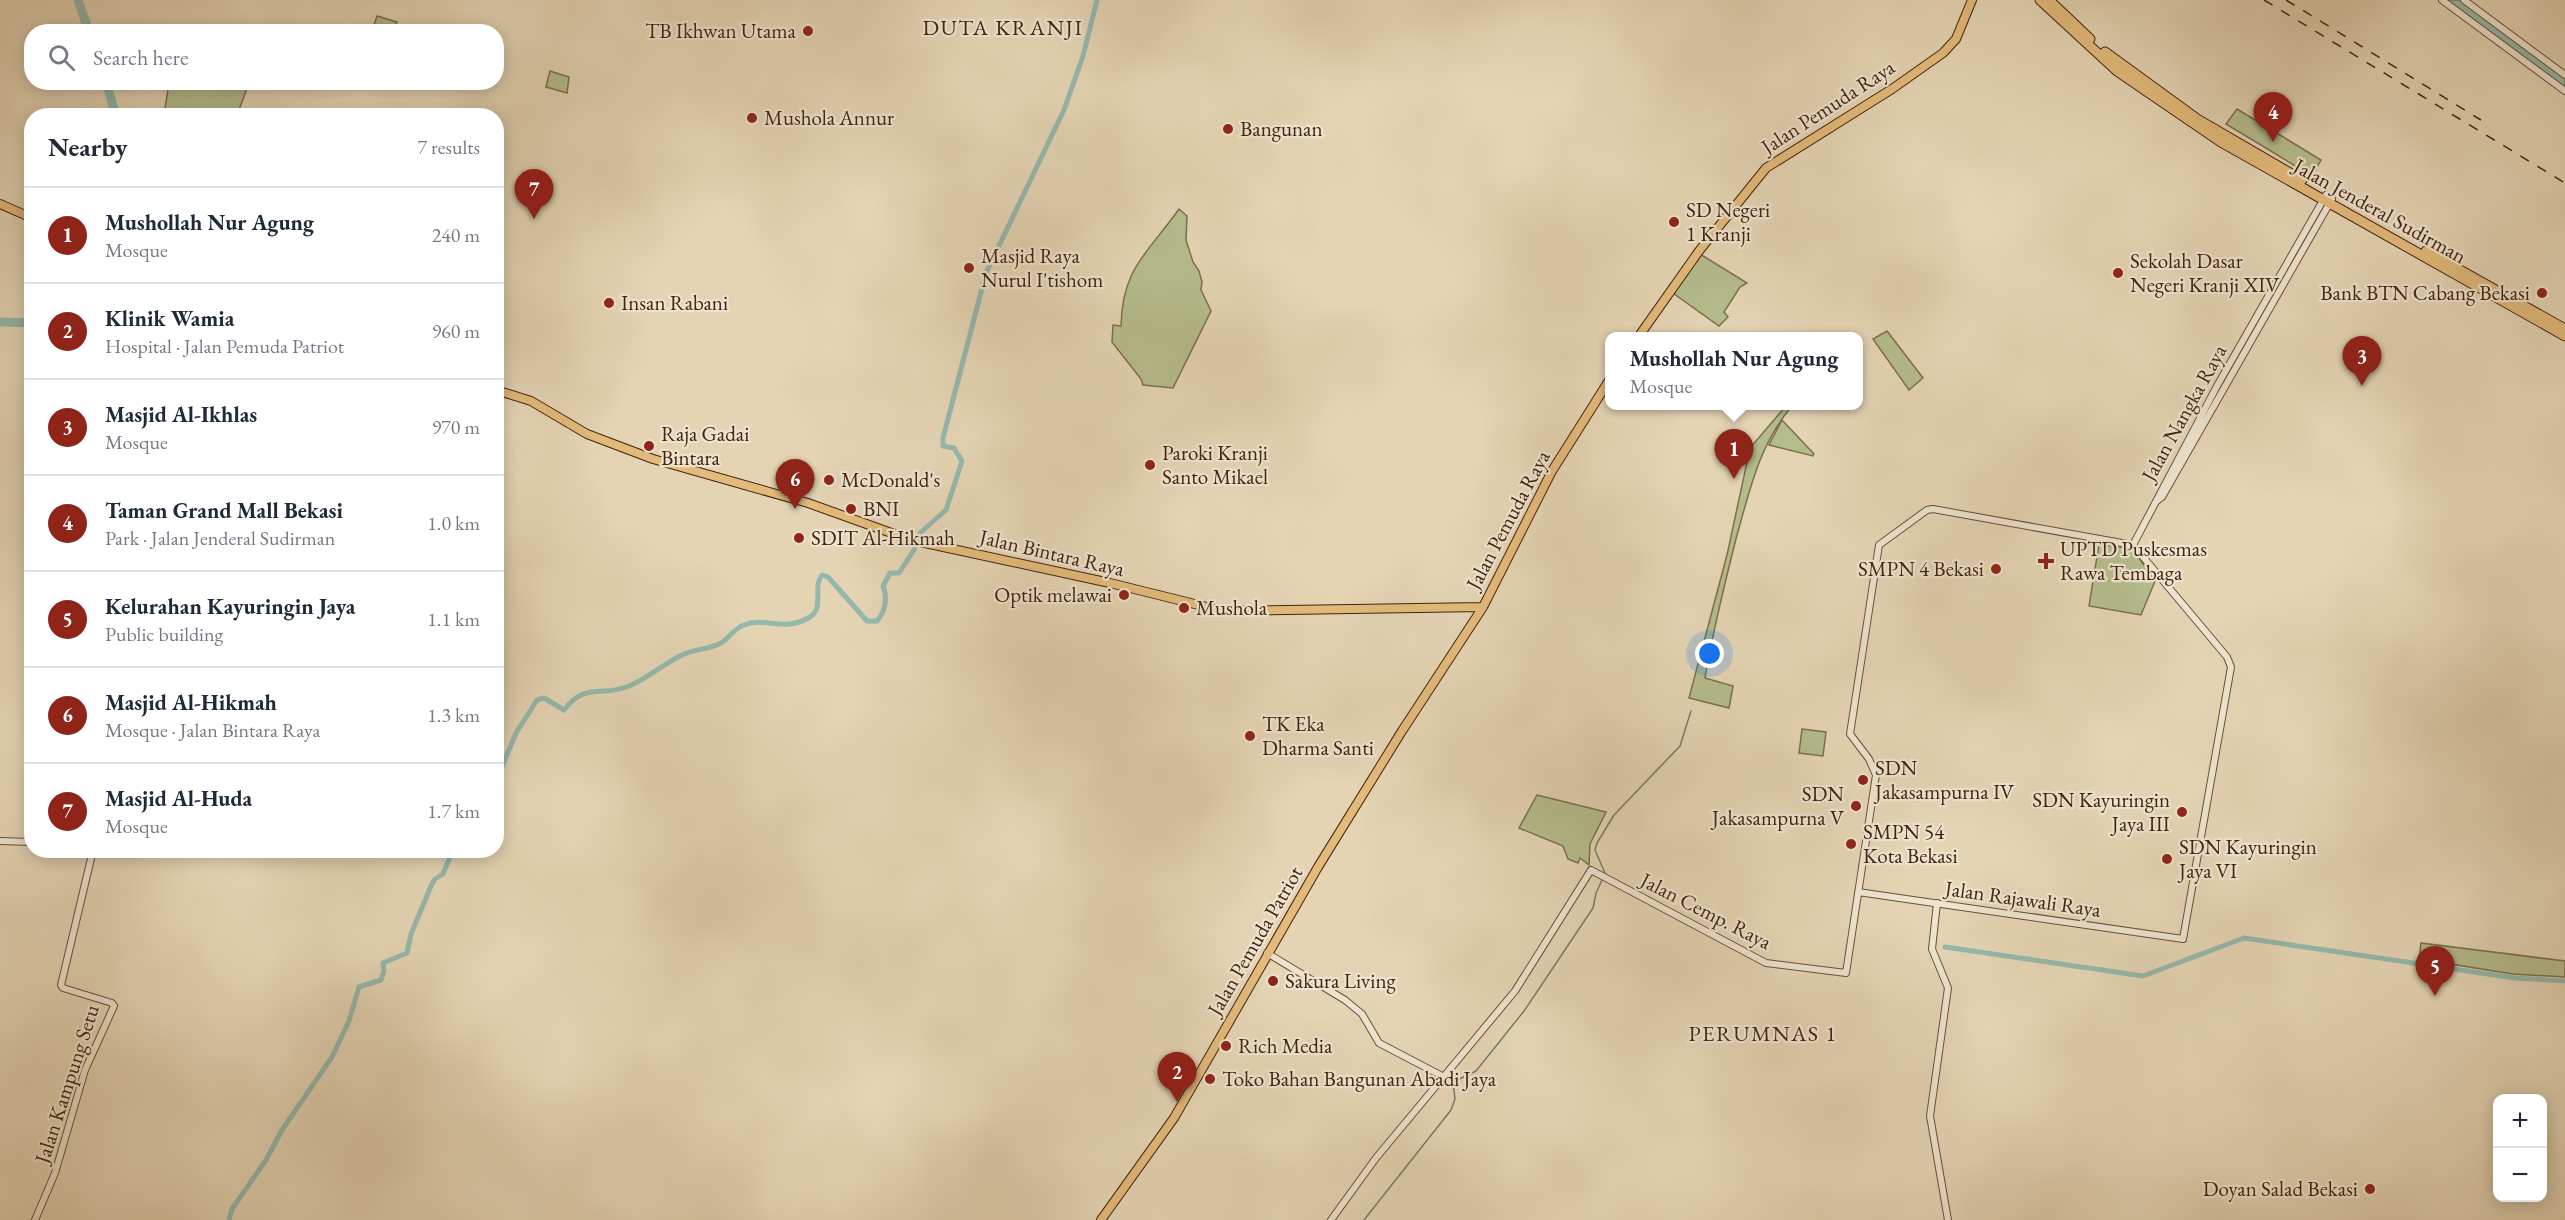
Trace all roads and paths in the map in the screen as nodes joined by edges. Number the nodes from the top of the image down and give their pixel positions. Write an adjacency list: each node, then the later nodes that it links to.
1 (1972, 0): 13 (main road, Jalan Pemuda Raya)
2 (2040, 0): 6 (highway, Jalan Jenderal Sudirman)
3 (2049, 0): 6 (highway, Jalan Jenderal Sudirman)
4 (2442, 0): 8 (street)
5 (2464, 0): 7 (street)
6 (2062, 17): 9 (highway, Jalan Jenderal Sudirman)
7 (2565, 75)
8 (2565, 91)
9 (2328, 199): 12 (highway, Jalan Jenderal Sudirman); 14 (highway, Jalan Jenderal Sudirman); 17 (street, Jalan Nangka Raya)
10 (0, 204): 11 (main road)
11 (24, 214)
12 (2565, 329)
13 (1643, 332)
14 (2565, 336)
15 (1605, 387): 18 (main road, Jalan Pemuda Raya)
16 (504, 392): 18 (main road, Jalan Bintara Raya)
17 (2133, 546): 23 (street); 24 (street, Jalan Rajawali Raya)
18 (1483, 607): 19 (main road, Jalan Pemuda Raya)
19 (1437, 676): 25 (main road, Jalan Pemuda Patriot)
20 (0, 841): 21 (street)
21 (24, 842)
22 (91, 858): 27 (street, Jalan Kampung Setu)
23 (1858, 892): 24 (street, Jalan Rajawali Raya); 26 (street, Jalan Cemp. Raya)
24 (1937, 903): 30 (street)
25 (1267, 953): 26 (street); 28 (main road, Jalan Pemuda Patriot)
26 (1444, 1077): 29 (street)
27 (35, 1220)
28 (1101, 1220)
29 (1331, 1220)
30 (1948, 1220)

